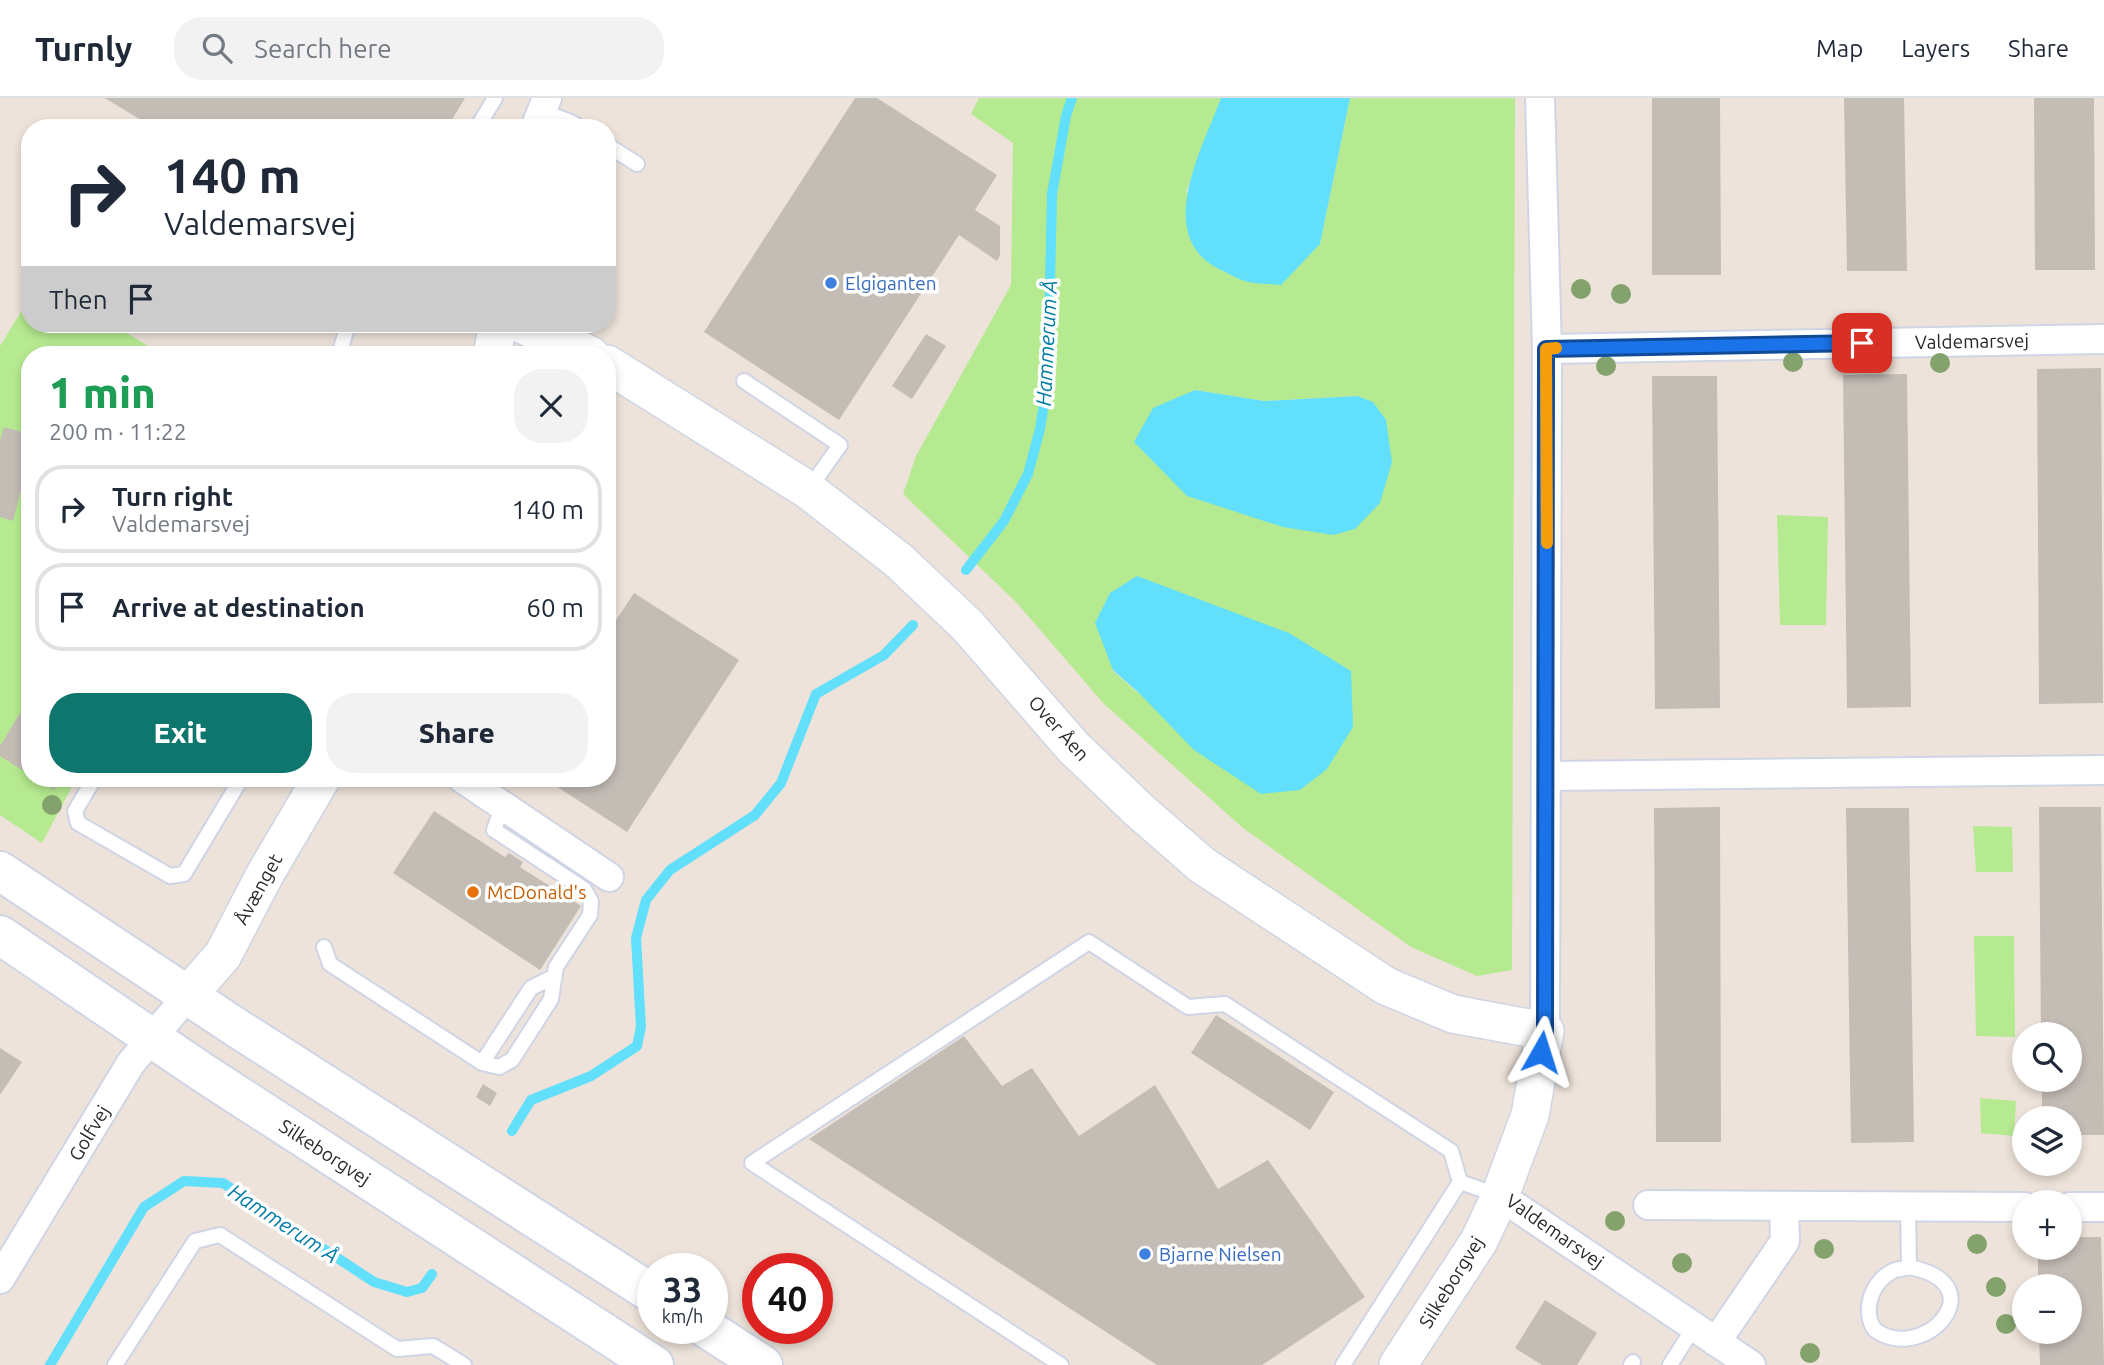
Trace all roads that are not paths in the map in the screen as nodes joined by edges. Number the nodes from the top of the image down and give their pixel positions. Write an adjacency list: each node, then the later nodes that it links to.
1 (495, 98): 4 (lane)
2 (1539, 98): 11 (street, Valdemarsvej)
3 (541, 112): 5 (lane)
4 (482, 119)
5 (564, 119)
6 (616, 151): 7 (lane)
7 (637, 164)
8 (541, 333): 10 (street)
9 (2104, 339): 11 (street, Valdemarsvej)
10 (570, 346)
11 (1546, 349): 16 (street, Valdemarsvej)
12 (616, 370): 14 (street, Over Åen)
13 (744, 381): 14 (lane)
14 (808, 490): 28 (street, Over Åen)
15 (2104, 770): 16 (street)
16 (1547, 776): 28 (street, Valdemarsvej)
17 (89, 787): 18 (lane)
18 (236, 787)
19 (316, 787): 27 (street, Åvænget)
20 (476, 787): 21 (street)
21 (503, 804): 23 (street); 26 (lane)
22 (0, 871): 27 (main road)
23 (610, 877)
24 (0, 935): 29 (main road, Silkeborgvej)
25 (324, 947): 30 (lane)
26 (555, 976): 30 (lane); 30 (lane)
27 (188, 995): 29 (street, Golfvej); 41 (main road)
28 (1545, 1031): 32 (street, Valdemarsvej)
29 (151, 1038): 40 (street, Golfvej); 46 (main road, Silkeborgvej)
30 (482, 1063)
31 (1460, 1182): 32 (lane); 48 (lane); 49 (lane)
32 (1500, 1196): 42 (street, Valdemarsvej); 50 (street, Silkeborgvej)
33 (1648, 1205): 34 (street)
34 (1783, 1206): 35 (street); 42 (street)
35 (1908, 1206): 36 (street); 39 (lane)
36 (2012, 1207)
37 (2082, 1207): 38 (street)
38 (2104, 1207)
39 (1909, 1268): 39 (lane)
40 (0, 1279)
41 (637, 1284)
42 (1705, 1335): 51 (lane); 52 (street, Valdemarsvej)
43 (728, 1342): 47 (main road)
44 (115, 1365): 45 (lane)
45 (464, 1365)
46 (654, 1365)
47 (763, 1365)
48 (1061, 1365)
49 (1343, 1365)
50 (1398, 1365)
51 (1670, 1365)
52 (1751, 1365)

